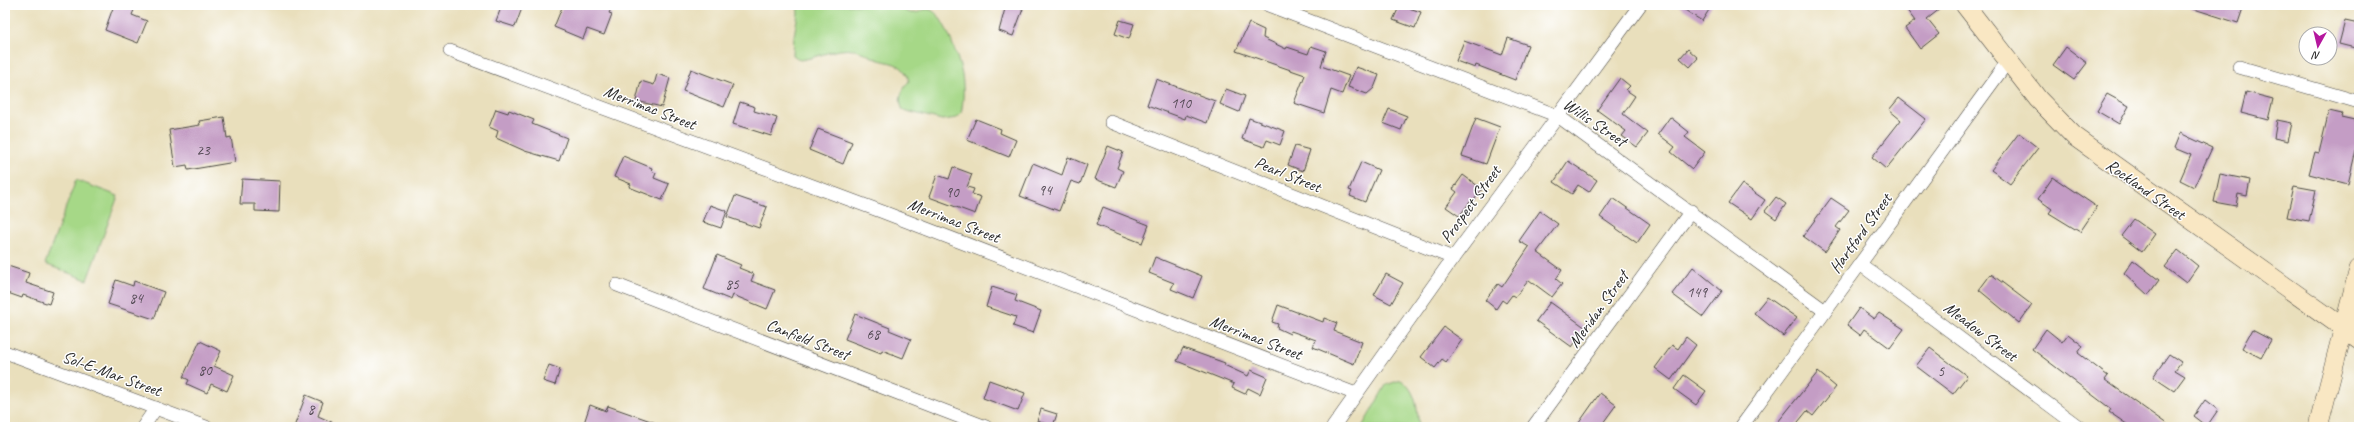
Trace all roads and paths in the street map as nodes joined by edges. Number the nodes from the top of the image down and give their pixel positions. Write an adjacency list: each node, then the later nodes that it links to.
1 (1268, 5): 8 (street, Willis Street)
2 (1640, 5): 8 (street, Prospect Street)
3 (1965, 5): 5 (street, Rockland Street)
4 (450, 51): 18 (street, Merrimac Street)
5 (2008, 61): 12 (street, Hartford Street); 16 (street, Rockland Street)
6 (2239, 67): 7 (street)
7 (2359, 102)
8 (1558, 116): 10 (street, Willis Street); 11 (street, Prospect Street)
9 (1111, 122): 11 (street, Pearl Street)
10 (1691, 211): 15 (street, Willis Street); 24 (street, Meridan Street)
11 (1453, 258): 18 (street, Prospect Street)
12 (1860, 264): 15 (street, Hartford Street); 26 (street, Meadow Street)
13 (2359, 269): 16 (street)
14 (617, 285): 22 (street, Canfield Street)
15 (1826, 311): 25 (street, Hartford Street)
16 (2351, 334): 27 (street)
17 (5, 352): 19 (street, Sol-E-Mar Street)
18 (1356, 394): 23 (street, Prospect Street)
19 (156, 408): 20 (street); 21 (street, Sol-E-Mar Street)
20 (143, 427)
21 (206, 427)
22 (986, 427)
23 (1333, 427)
24 (1533, 427)
25 (1741, 427)
26 (2079, 427)
27 (2318, 427)

